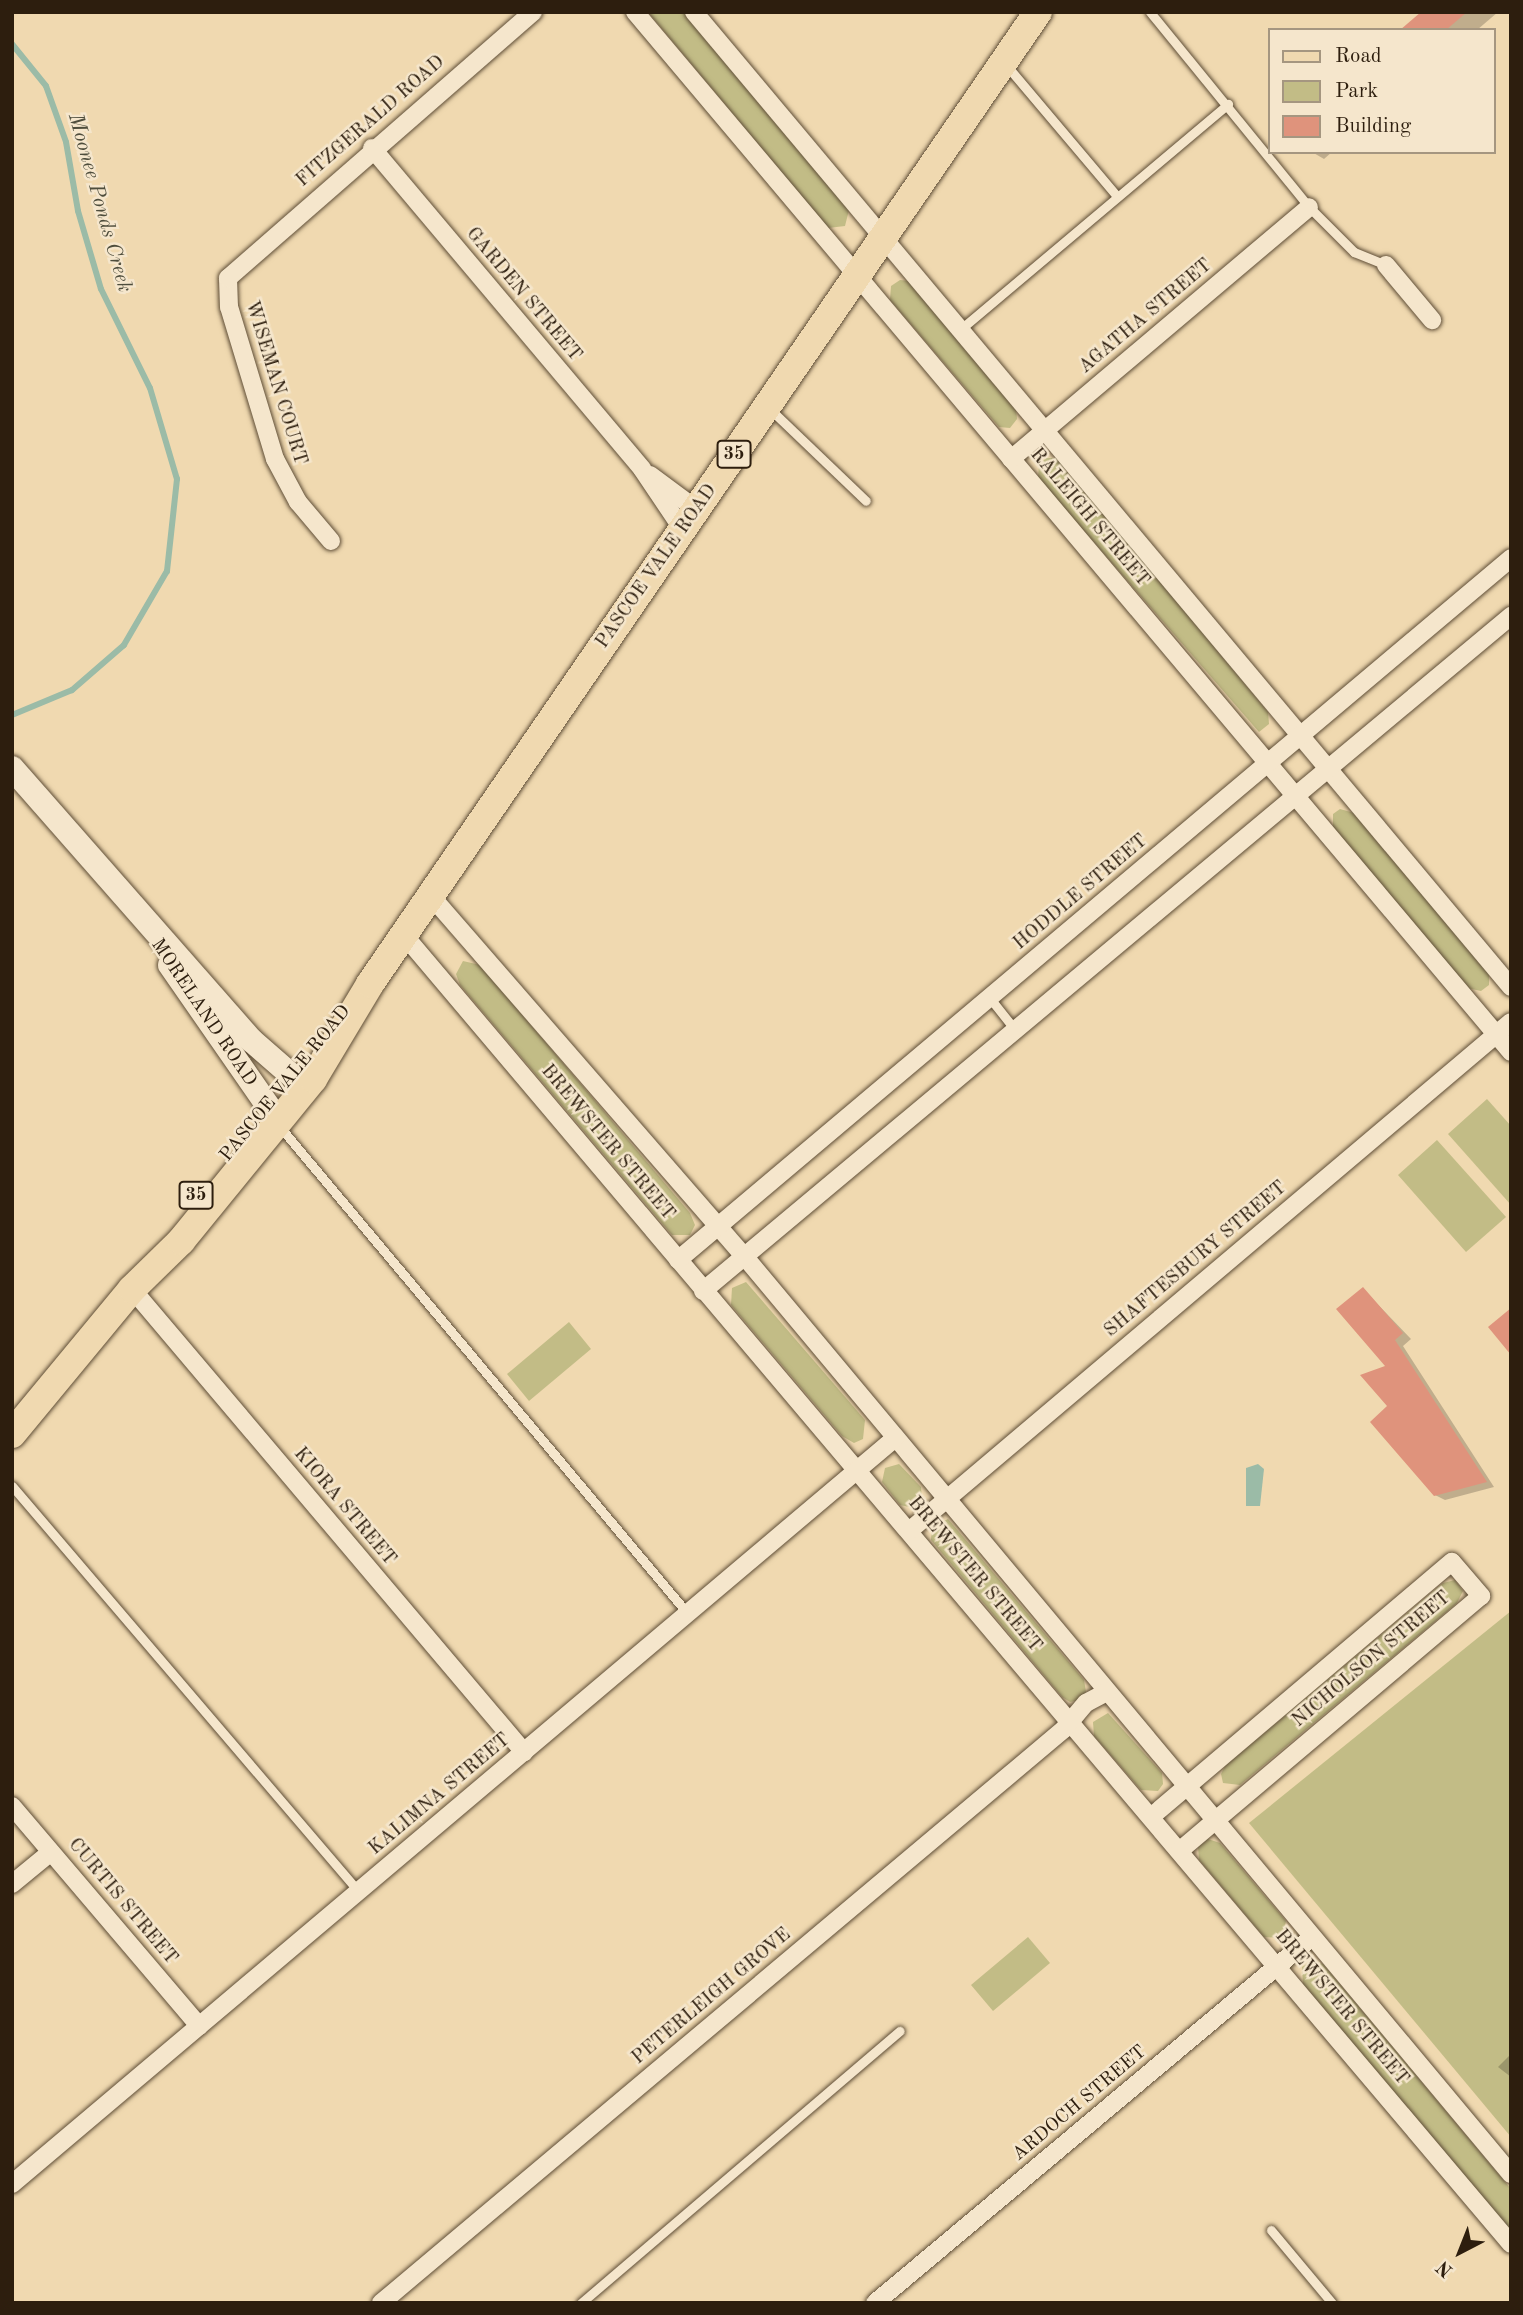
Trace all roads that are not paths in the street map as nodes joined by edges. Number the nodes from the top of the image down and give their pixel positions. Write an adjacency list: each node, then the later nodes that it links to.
1 (635, 12): 14 (street, RALEIGH STREET)
2 (694, 12): 11 (street, RALEIGH STREET)
3 (1038, 12): 6 (main road, PASCOE VALE ROAD / 35)
4 (1150, 12): 7 (lane)
5 (525, 15): 8 (street, FITZGERALD ROAD)
6 (1004, 62): 9 (lane); 11 (main road, PASCOE VALE ROAD / 35)
7 (1228, 104): 9 (lane); 10 (lane)
8 (372, 148): 12 (street, FITZGERALD ROAD); 20 (street, GARDEN STREET)
9 (1117, 196): 16 (lane)
10 (1309, 207): 13 (lane); 18 (street, AGATHA STREET)
11 (884, 237): 14 (main road, PASCOE VALE ROAD / 35); 16 (street, RALEIGH STREET)
12 (237, 265): 23 (street, WISEMAN COURT)
13 (1386, 265): 15 (street)
14 (857, 277): 17 (main road, PASCOE VALE ROAD / 35); 19 (street, RALEIGH STREET)
15 (1433, 320)
16 (962, 328): 18 (street, RALEIGH STREET)
17 (767, 407): 21 (lane); 22 (main road, PASCOE VALE ROAD / 35)
18 (1045, 429): 19 (street, AGATHA STREET); 26 (street, RALEIGH STREET)
19 (1011, 459): 27 (street, RALEIGH STREET)
20 (642, 469): 22 (street, GARDEN STREET); 22 (street, GARDEN STREET)
21 (866, 501)
22 (690, 519): 31 (main road, PASCOE VALE ROAD / 35)
23 (331, 541)
24 (1511, 558): 26 (street, HODDLE STREET)
25 (1511, 616): 29 (street)
26 (1302, 737): 27 (street, HODDLE STREET); 29 (street, RALEIGH STREET)
27 (1269, 763): 30 (street, RALEIGH STREET); 35 (street, HODDLE STREET)
28 (12, 768): 32 (main road, MORELAND ROAD)
29 (1329, 771): 30 (street); 34 (street, RALEIGH STREET)
30 (1298, 796): 37 (street); 38 (street, RALEIGH STREET)
31 (431, 896): 33 (main road, PASCOE VALE ROAD / 35); 42 (street, BREWSTER STREET)
32 (128, 903): 40 (main road, MORELAND ROAD); 41 (main road, MORELAND ROAD)
33 (404, 935): 40 (main road, PASCOE VALE ROAD / 35); 44 (street, BREWSTER STREET)
34 (1511, 987)
35 (989, 996): 37 (lane); 42 (street, HODDLE STREET)
36 (1511, 1022): 38 (street, SHAFTESBURY STREET)
37 (1016, 1031): 43 (street)
38 (1496, 1035): 39 (street, RALEIGH STREET); 51 (street, SHAFTESBURY STREET)
39 (1511, 1052)
40 (299, 1082): 41 (main road, PASCOE VALE ROAD / 35)
41 (274, 1117): 45 (main road, PASCOE VALE ROAD / 35); 53 (lane)
42 (718, 1226): 43 (street, BREWSTER STREET); 44 (street, HODDLE STREET)
43 (745, 1257): 46 (street); 48 (street, BREWSTER STREET)
44 (678, 1260): 46 (street, BREWSTER STREET)
45 (132, 1289): 47 (main road, PASCOE VALE ROAD / 35); 56 (street, KIORA STREET)
46 (703, 1291): 49 (street, BREWSTER STREET)
47 (12, 1434)
48 (895, 1438): 49 (street, KALIMNA STREET); 51 (street, BREWSTER STREET)
49 (859, 1472): 52 (street, BREWSTER STREET); 53 (street, KALIMNA STREET)
50 (12, 1486): 64 (lane)
51 (946, 1500): 52 (street, SHAFTESBURY STREET); 54 (street, BREWSTER STREET)
52 (909, 1531): 55 (street, BREWSTER STREET)
53 (688, 1614): 56 (street, KALIMNA STREET)
54 (1107, 1692): 55 (street, PETERLEIGH GROVE); 57 (street, BREWSTER STREET)
55 (1071, 1723): 59 (street, BREWSTER STREET); 73 (street, PETERLEIGH GROVE)
56 (524, 1752): 64 (street, KALIMNA STREET)
57 (1186, 1786): 59 (street, NICHOLSON STREET); 60 (street, BREWSTER STREET); 60 (street, NICHOLSON STREET)
58 (12, 1806): 62 (street, CURTIS STREET)
59 (1152, 1816): 61 (street, BREWSTER STREET)
60 (1214, 1821): 61 (street, NICHOLSON STREET); 65 (street, BREWSTER STREET)
61 (1180, 1850): 66 (street, BREWSTER STREET)
62 (51, 1852): 63 (street); 67 (street, CURTIS STREET)
63 (12, 1884)
64 (359, 1892): 67 (street, KALIMNA STREET)
65 (1312, 1937): 66 (street, ARDOCH STREET); 69 (street, BREWSTER STREET)
66 (1278, 1965): 72 (street, BREWSTER STREET); 75 (street, ARDOCH STREET)
67 (199, 2026): 70 (street, KALIMNA STREET)
68 (901, 2031): 74 (lane)
69 (1511, 2174)
70 (12, 2184)
71 (1271, 2230): 76 (lane)
72 (1511, 2244)
73 (381, 2303)
74 (581, 2303)
75 (874, 2303)
76 (1332, 2303)

